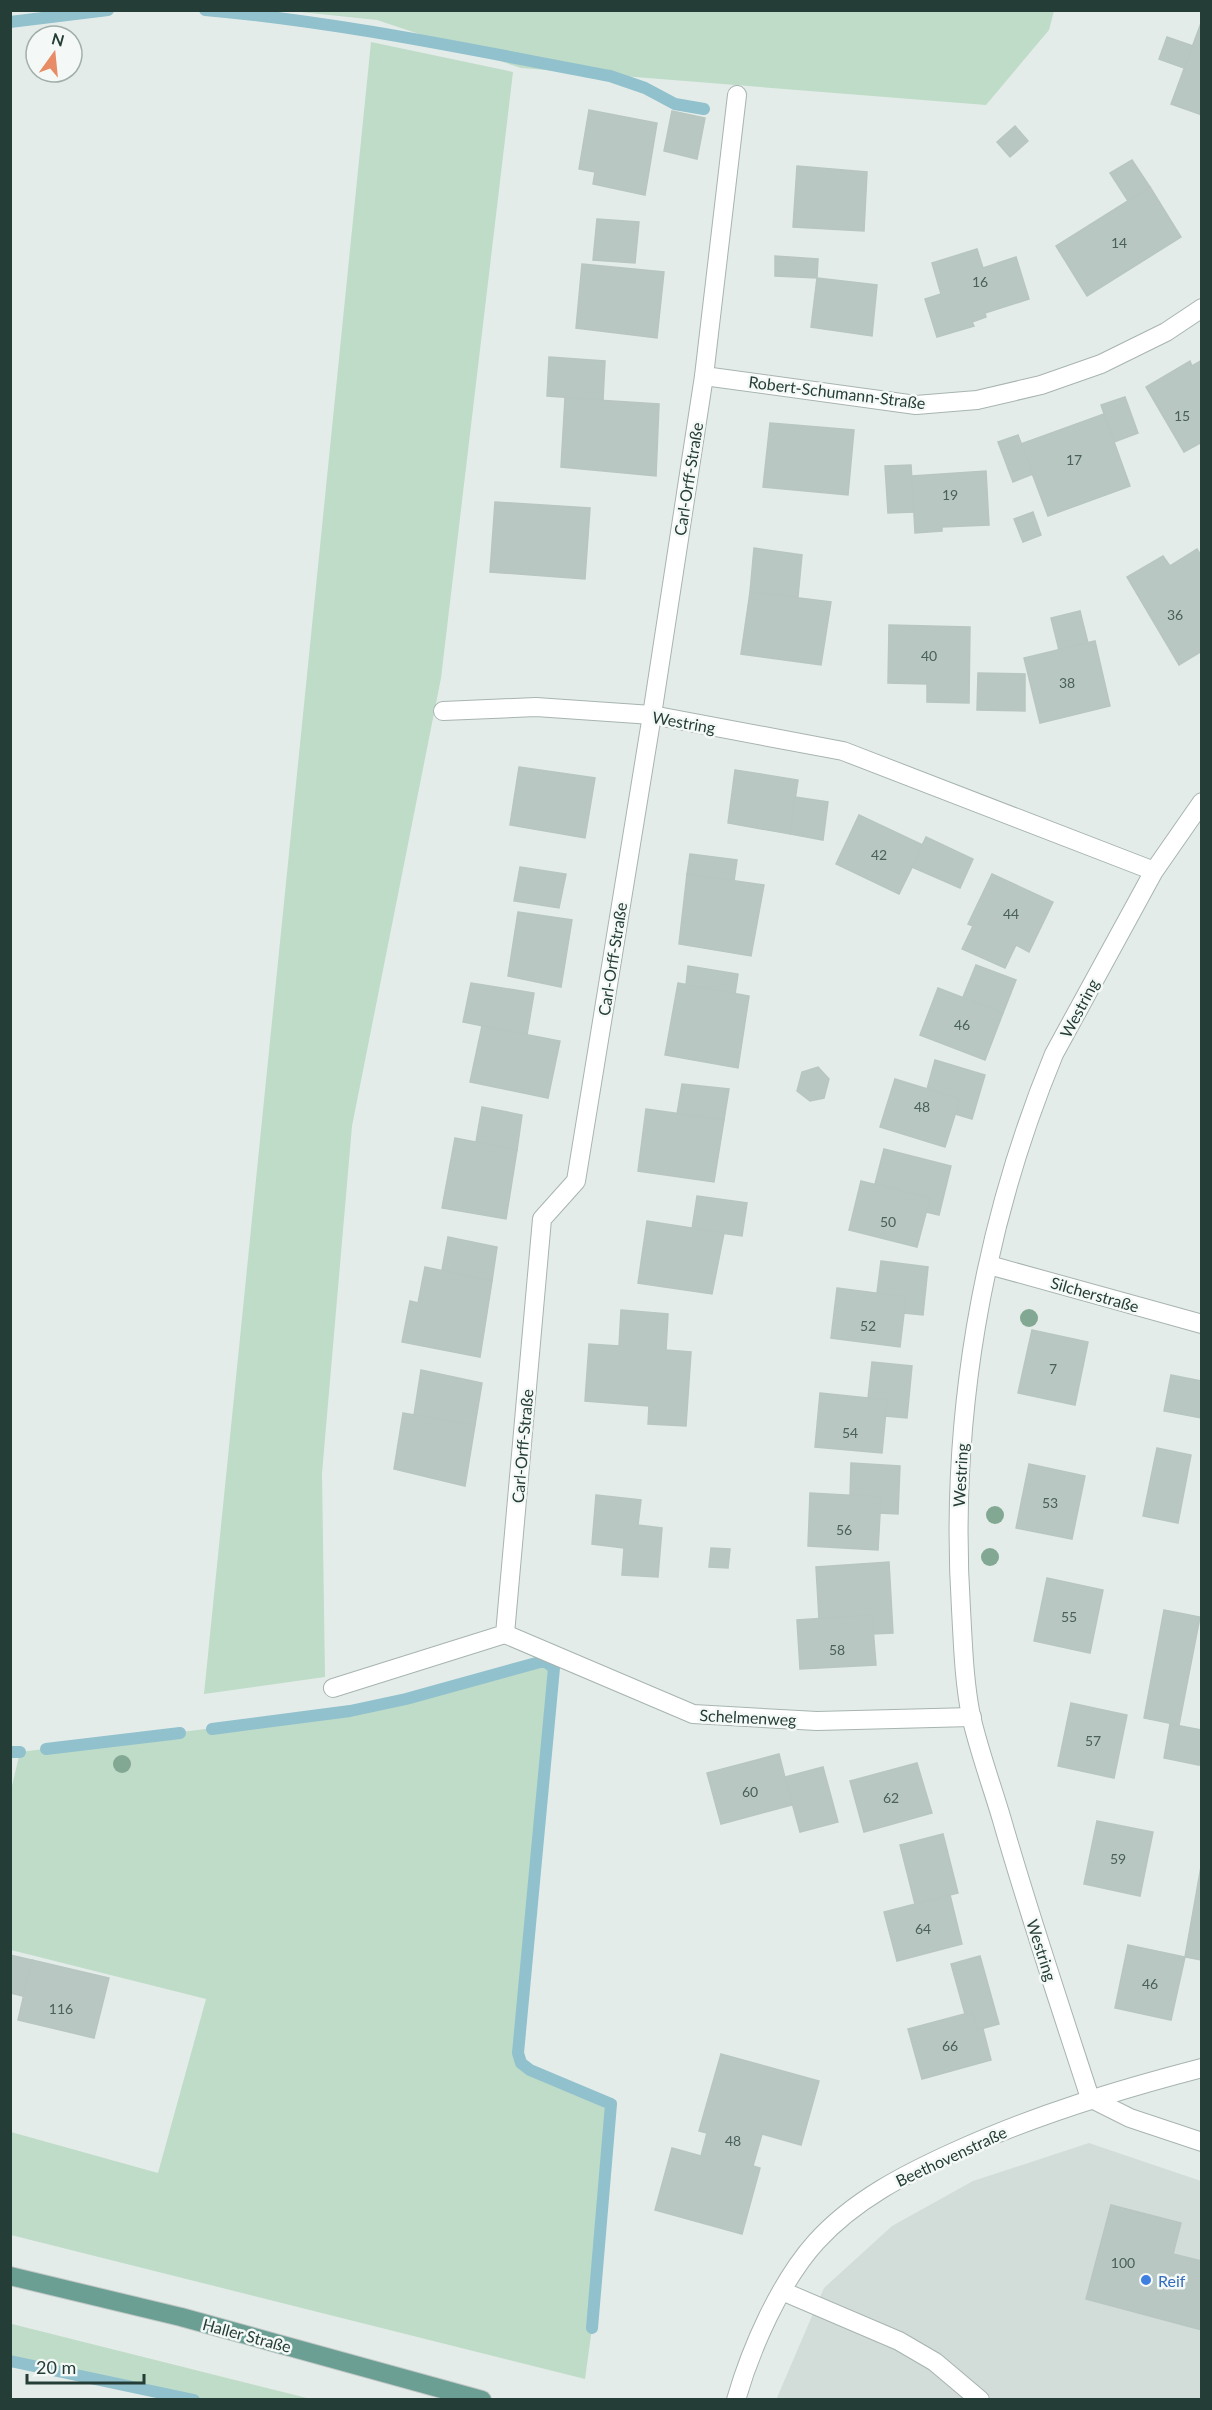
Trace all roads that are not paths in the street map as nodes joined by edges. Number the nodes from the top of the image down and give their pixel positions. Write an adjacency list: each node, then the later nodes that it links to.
1 (737, 95): 3 (street, Carl-Orff-Straße)
2 (1202, 308): 3 (street, Robert-Schumann-Straße)
3 (704, 376): 5 (street, Carl-Orff-Straße)
4 (443, 711): 5 (street, Westring)
5 (652, 715): 7 (street, Westring); 10 (street, Carl-Orff-Straße)
6 (1202, 802): 7 (street, Westring)
7 (1154, 871): 8 (street, Westring)
8 (989, 1264): 9 (street, Silcherstraße); 12 (street, Westring)
9 (1202, 1324)
10 (505, 1634): 11 (street); 12 (street, Schelmenweg)
11 (333, 1688)
12 (972, 1717): 14 (street, Westring)
13 (1202, 2068): 14 (street, Beethovenstraße)
14 (1090, 2098): 15 (street); 17 (street, Beethovenstraße)
15 (1202, 2142)
16 (10, 2276): 18 (main road, Haller Straße)
17 (782, 2291): 19 (street, Beethovenstraße); 20 (street)
18 (482, 2400)
19 (736, 2400)
20 (980, 2400)

